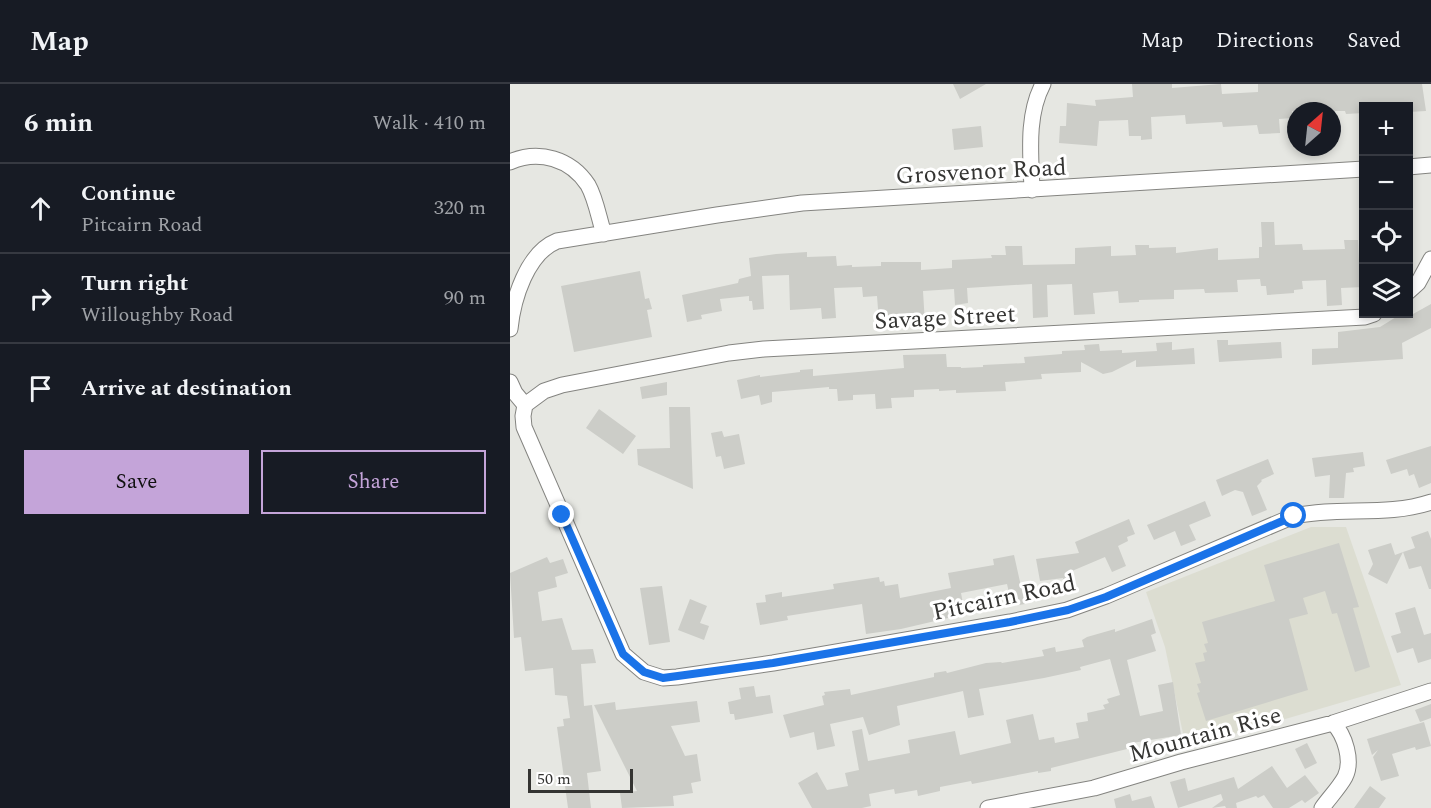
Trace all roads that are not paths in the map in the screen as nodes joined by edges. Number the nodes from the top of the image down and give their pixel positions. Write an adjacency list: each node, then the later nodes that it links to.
1 (1043, 84): 6 (street)
2 (510, 162): 7 (street)
3 (1431, 165): 4 (street)
4 (1413, 166)
5 (1359, 169): 6 (street, Grosvenor Road)
6 (1032, 190): 7 (street, Grosvenor Road)
7 (604, 234): 11 (street, Grosvenor Road)
8 (1431, 259): 9 (street)
9 (1413, 288)
10 (1359, 316): 13 (street, Savage Street)
11 (510, 329)
12 (510, 382): 13 (street)
13 (525, 405): 14 (street, Pitcairn Road)
14 (1431, 502)
15 (1431, 691): 16 (street, Mountain Rise)
16 (1333, 723): 17 (street, Mountain Rise); 18 (street)
17 (988, 808)
18 (1322, 808)

